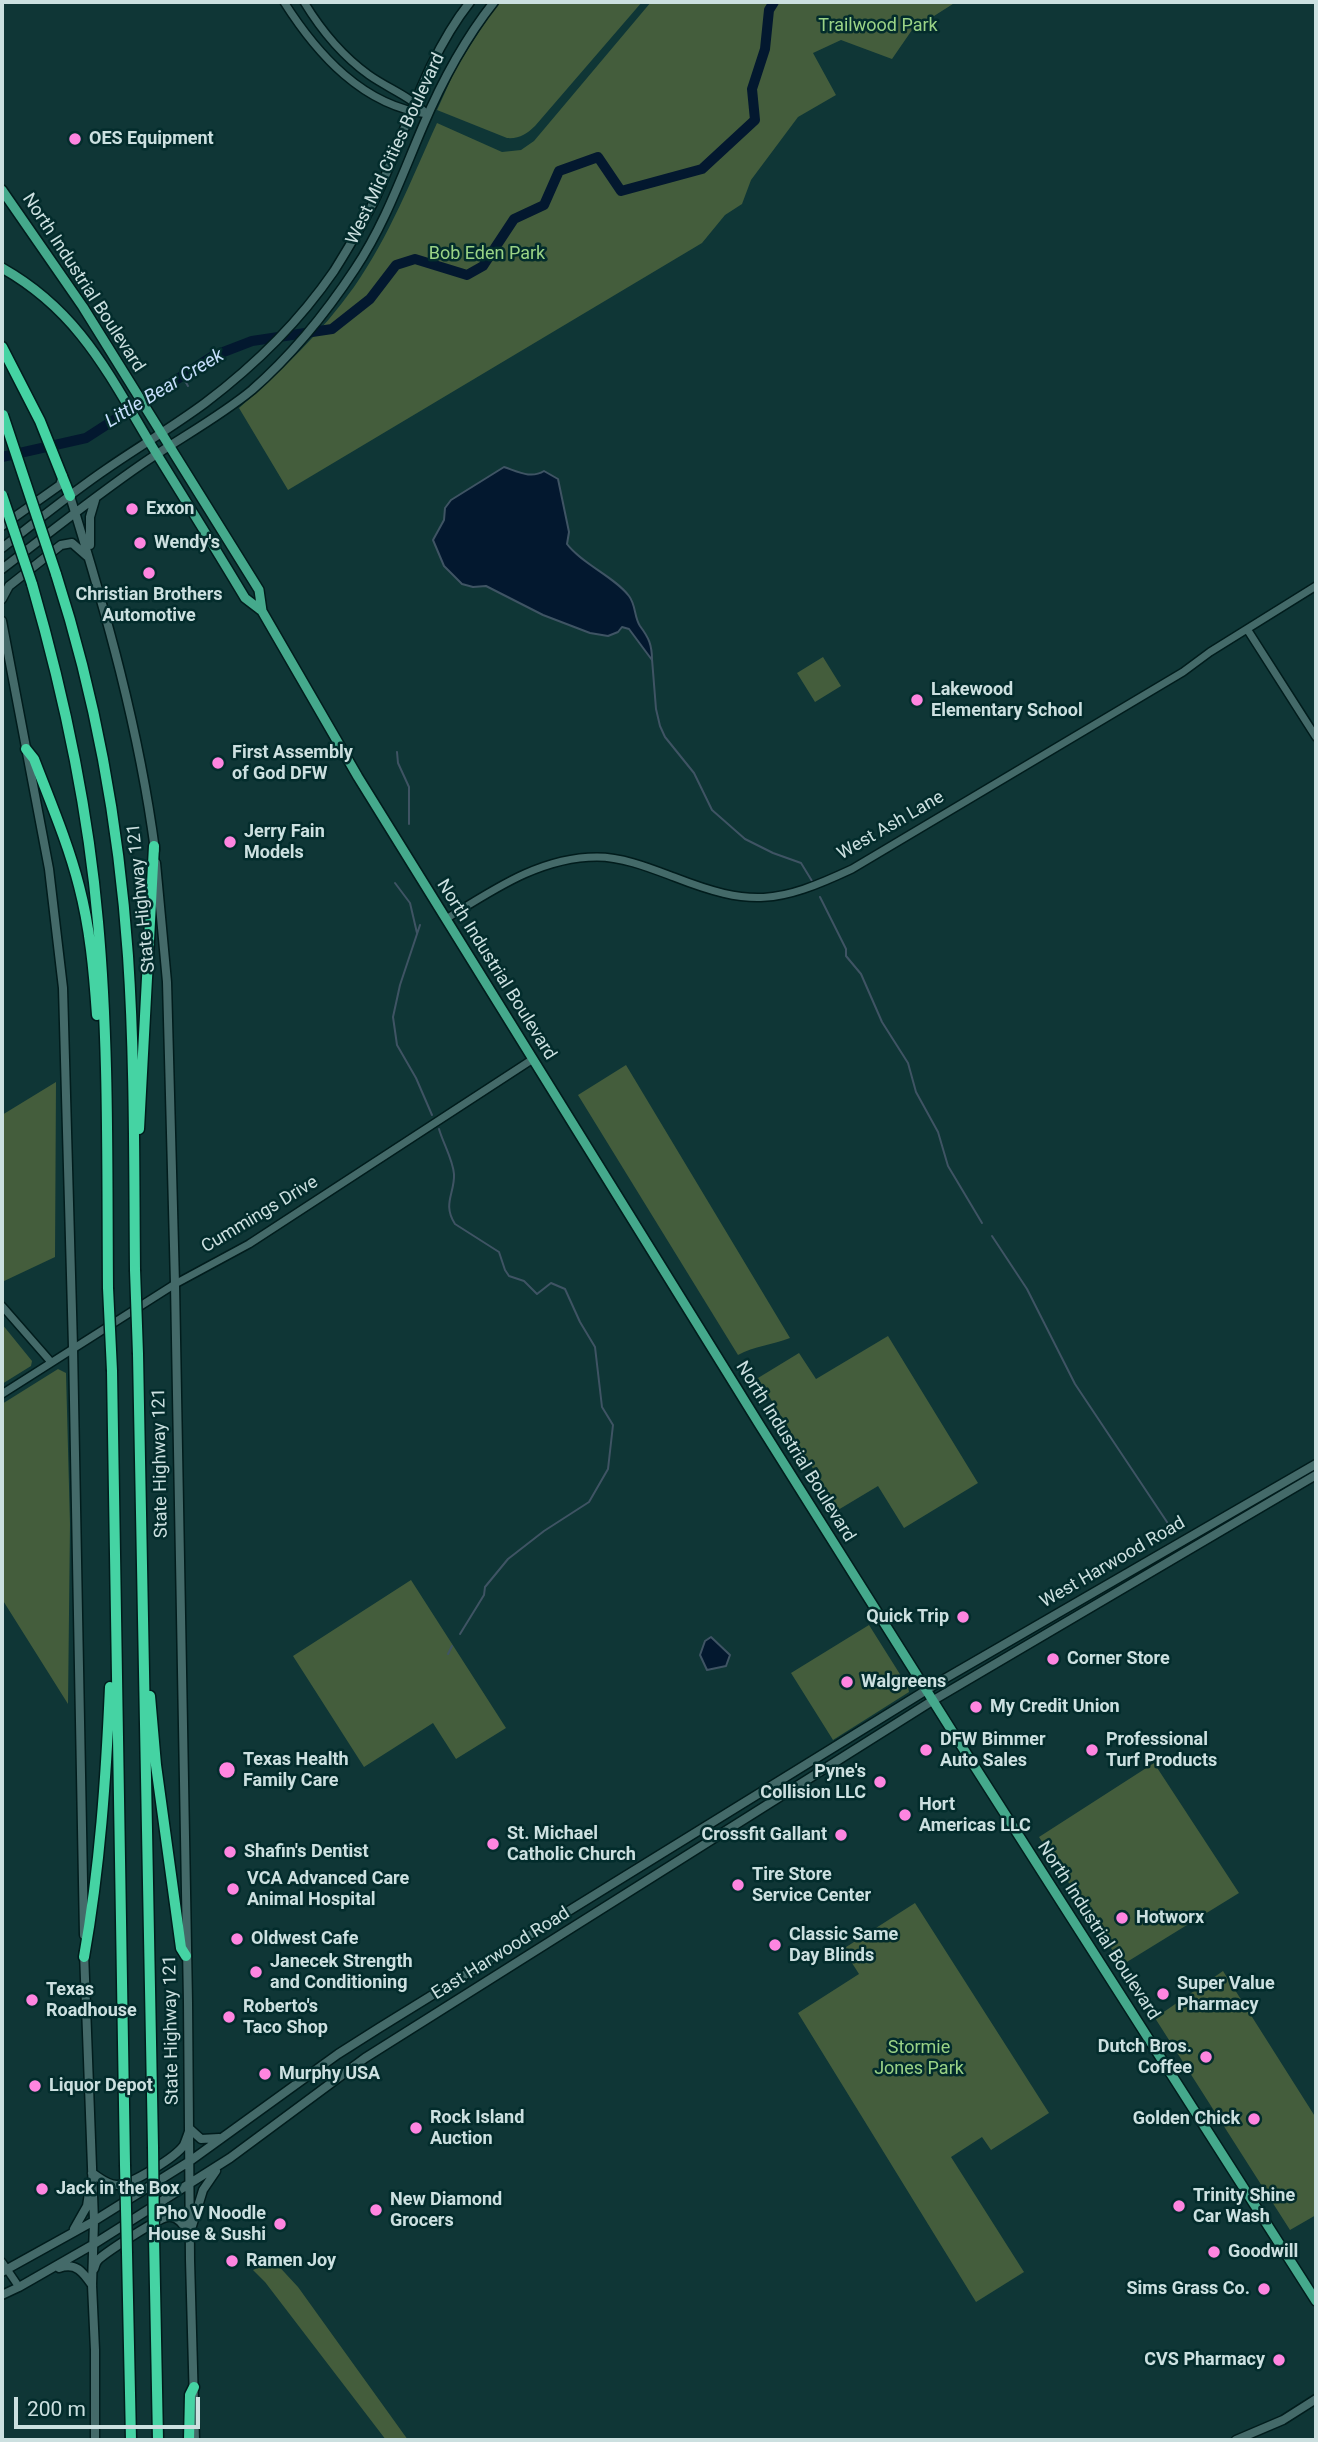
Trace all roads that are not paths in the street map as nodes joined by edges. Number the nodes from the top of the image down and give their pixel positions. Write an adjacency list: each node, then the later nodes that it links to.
1 (284, 2): 6 (street)
2 (304, 2): 5 (street)
3 (470, 2): 5 (main road, West Mid Cities Boulevard)
4 (494, 2): 7 (main road, West Mid Cities Boulevard)
5 (415, 101): 6 (main road, West Mid Cities Boulevard); 7 (street)
6 (410, 112): 7 (street); 11 (main road, West Mid Cities Boulevard)
7 (428, 114): 12 (main road, West Mid Cities Boulevard)
8 (2, 190): 14 (main road, North Industrial Boulevard)
9 (2, 268): 15 (main road, North Industrial Boulevard)
10 (2, 347): 18 (highway)
11 (234, 380): 12 (main road); 14 (main road, West Mid Cities Boulevard)
12 (245, 395): 16 (main road, West Mid Cities Boulevard)
13 (2, 414): 38 (highway, bridge)
14 (161, 433): 15 (main road, West Mid Cities Boulevard); 16 (main road, North Industrial Boulevard)
15 (149, 441): 17 (main road, North Industrial Boulevard); 20 (main road, West Mid Cities Boulevard)
16 (169, 447): 17 (main road, West Mid Cities Boulevard); 29 (main road, North Industrial Boulevard)
17 (157, 454): 21 (main road, West Mid Cities Boulevard); 29 (main road, North Industrial Boulevard)
18 (61, 472): 20 (highway); 23 (main road)
19 (2, 495): 37 (highway, bridge)
20 (69, 496): 22 (main road, State Highway 121); 24 (main road, West Mid Cities Boulevard)
21 (97, 498): 22 (main road, West Mid Cities Boulevard); 25 (main road)
22 (75, 514): 25 (main road, State Highway 121); 26 (main road, West Mid Cities Boulevard)
23 (2, 526)
24 (2, 548)
25 (90, 559): 28 (main road); 34 (main road, State Highway 121)
26 (2, 569)
27 (1316, 586): 31 (street, West Ash Lane)
28 (2, 599)
29 (262, 611): 35 (main road, North Industrial Boulevard)
30 (2, 621): 33 (main road)
31 (1248, 629): 32 (street); 35 (street, West Ash Lane)
32 (1316, 737)
33 (26, 749): 37 (highway); 41 (main road)
34 (154, 846): 38 (highway); 39 (main road, State Highway 121)
35 (446, 919): 36 (main road, North Industrial Boulevard)
36 (533, 1059): 39 (street, Cummings Drive); 50 (main road, North Industrial Boulevard)
37 (106, 1129): 48 (highway, bridge)
38 (133, 1149): 49 (highway, bridge)
39 (174, 1284): 41 (street, Cummings Drive); 57 (main road, State Highway 121)
40 (2, 1306): 42 (street)
41 (73, 1347): 42 (street, Cummings Drive); 58 (main road)
42 (51, 1362): 43 (street, Cummings Drive)
43 (2, 1394)
44 (1316, 1464): 46 (main road, West Harwood Road)
45 (1316, 1475): 47 (main road, West Harwood Road)
46 (1020, 1636): 47 (main road); 50 (main road, West Harwood Road)
47 (1024, 1646): 51 (main road, West Harwood Road)
48 (116, 1651): 58 (highway); 83 (highway, bridge)
49 (144, 1661): 57 (highway); 84 (highway, bridge)
50 (926, 1691): 51 (main road, North Industrial Boulevard); 52 (main road, East Harwood Road)
51 (932, 1701): 53 (main road, East Harwood Road); 79 (main road, North Industrial Boulevard)
52 (685, 1839): 53 (main road); 54 (main road, East Harwood Road)
53 (692, 1853): 55 (main road, East Harwood Road)
54 (562, 1915): 55 (main road); 56 (main road, East Harwood Road)
55 (570, 1930): 59 (main road, East Harwood Road)
56 (501, 1952): 59 (main road); 60 (main road, East Harwood Road)
57 (186, 1956): 64 (main road, State Highway 121)
58 (84, 1957): 68 (main road)
59 (510, 1967): 61 (main road, East Harwood Road)
60 (452, 1983): 61 (main road); 62 (main road, East Harwood Road)
61 (462, 1997): 63 (main road, East Harwood Road)
62 (300, 2081): 63 (main road); 65 (main road, East Harwood Road)
63 (316, 2092): 66 (main road, East Harwood Road)
64 (190, 2129): 65 (main road); 67 (main road, State Highway 121); 68 (main road)
65 (219, 2138): 67 (main road, East Harwood Road)
66 (230, 2158): 69 (main road, East Harwood Road); 72 (main road)
67 (190, 2161): 69 (main road, State Highway 121); 70 (main road, East Harwood Road)
68 (92, 2173): 70 (main road); 71 (main road)
69 (189, 2183): 72 (main road, State Highway 121); 73 (main road, East Harwood Road)
70 (94, 2221): 71 (main road, East Harwood Road); 73 (main road)
71 (72, 2232): 74 (main road, East Harwood Road)
72 (190, 2235): 76 (main road); 80 (main road, State Highway 121)
73 (94, 2244): 75 (main road, East Harwood Road); 76 (main road)
74 (3, 2268): 77 (street)
75 (46, 2272): 76 (main road); 77 (main road, East Harwood Road)
76 (92, 2285): 82 (main road)
77 (19, 2287): 78 (main road, East Harwood Road)
78 (2, 2295)
79 (1316, 2301)
80 (194, 2387): 85 (highway); 86 (main road, State Highway 121)
81 (1316, 2399): 87 (main road)
82 (94, 2440)
83 (131, 2440)
84 (158, 2440)
85 (189, 2440)
86 (195, 2440)
87 (1236, 2440)

